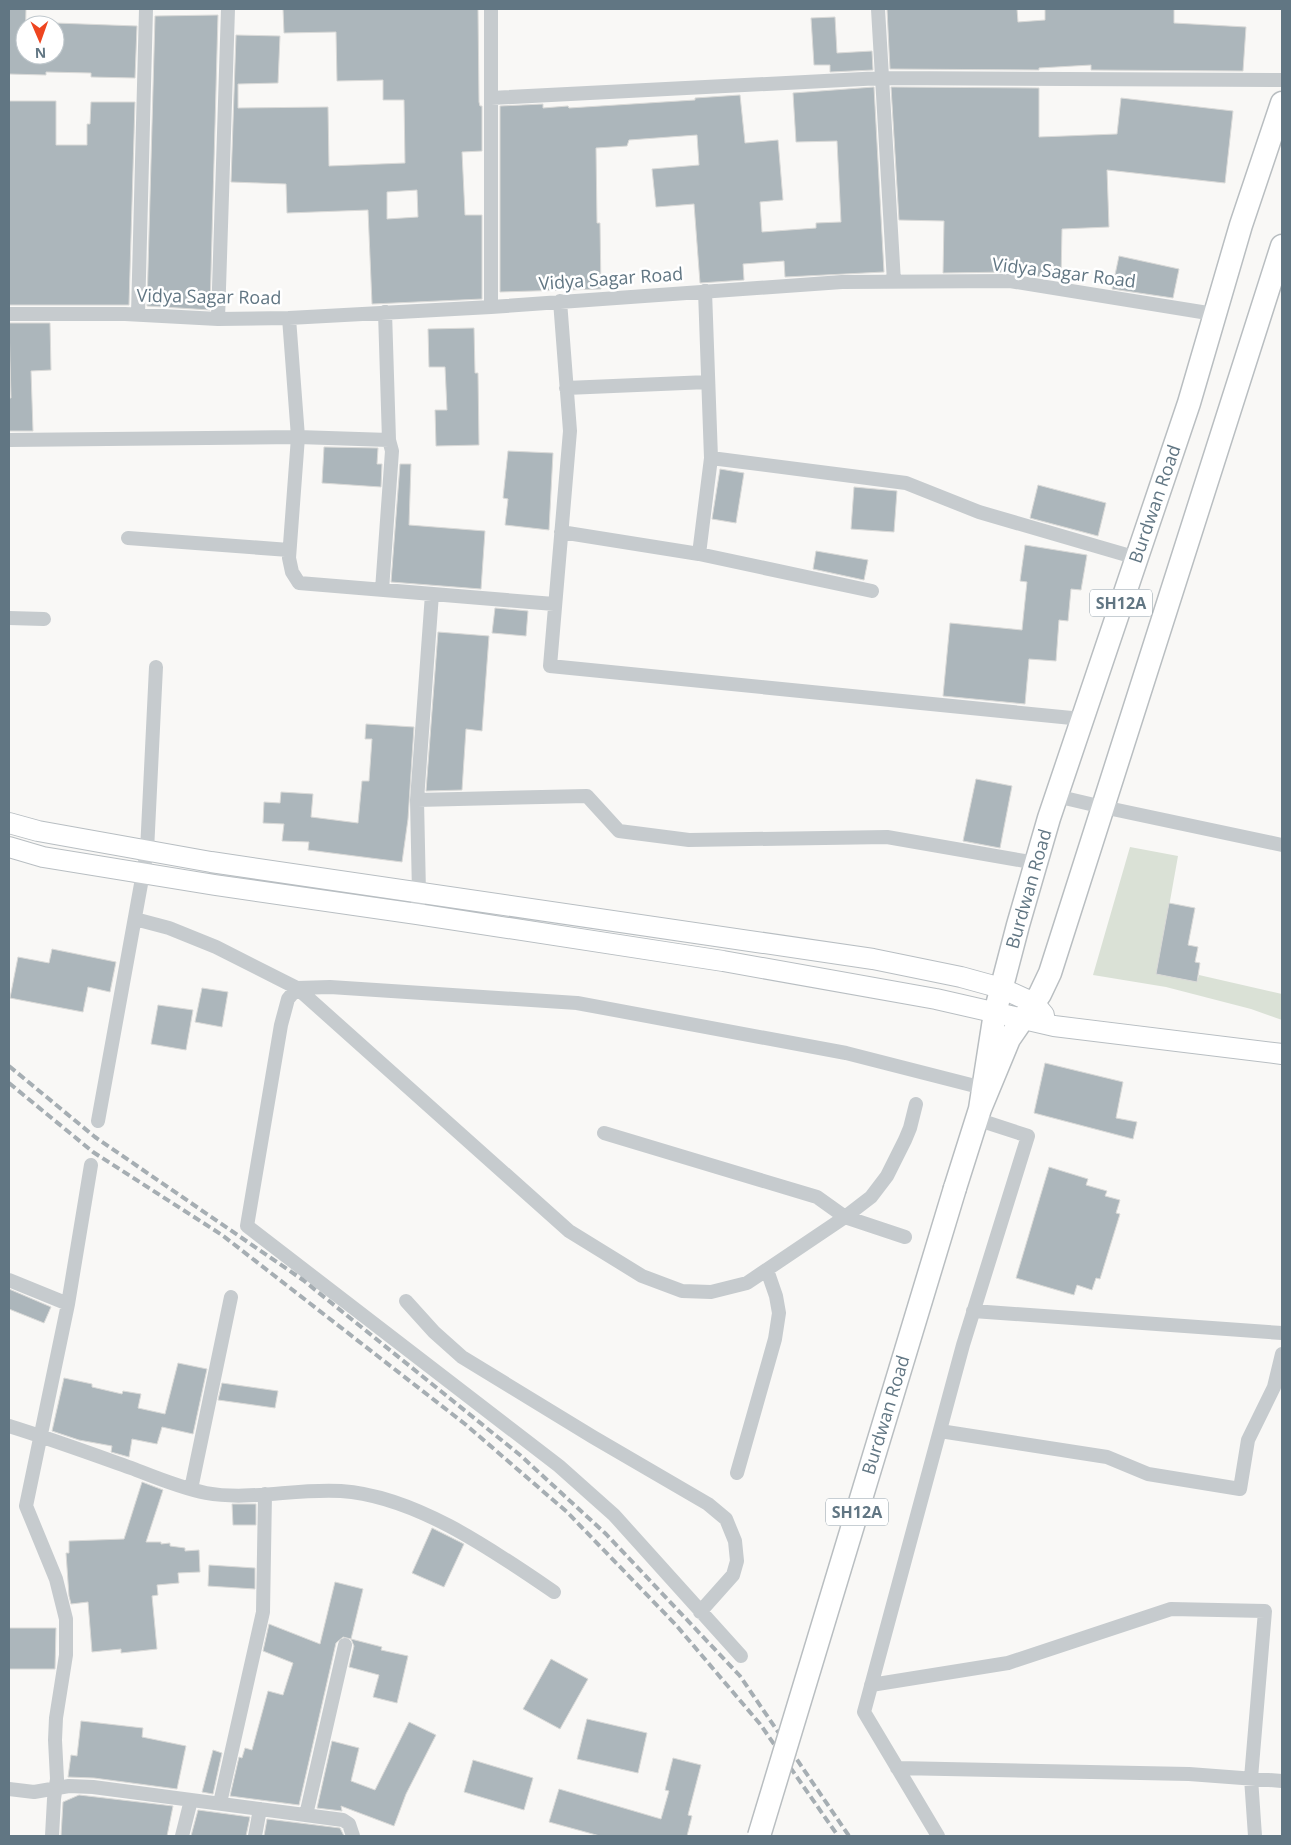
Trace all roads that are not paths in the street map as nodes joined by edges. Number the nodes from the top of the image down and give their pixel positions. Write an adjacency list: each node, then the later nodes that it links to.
1 (146, 9): 17 (street)
2 (228, 9): 20 (street)
3 (491, 9): 7 (street)
4 (878, 9): 5 (street)
5 (882, 78): 6 (street); 7 (street); 11 (street)
6 (1282, 80)
7 (491, 98): 14 (street)
8 (1282, 103): 9 (main road, Burdwan Road / SH12A)
9 (1276, 144): 18 (main road, Burdwan Road / SH12A)
10 (1282, 246): 42 (main road, Burdwan Road / SH12A)
11 (894, 282): 12 (street, Vidya Sagar Road); 18 (street, Vidya Sagar Road)
12 (705, 291): 13 (street, Vidya Sagar Road); 21 (street)
13 (560, 301): 14 (street, Vidya Sagar Road); 22 (street)
14 (491, 307): 15 (street, Vidya Sagar Road)
15 (384, 312): 19 (street, Vidya Sagar Road); 25 (street)
16 (9, 314): 17 (street, Vidya Sagar Road)
17 (138, 314): 20 (street, Vidya Sagar Road)
18 (1214, 314): 31 (main road, Burdwan Road / SH12A)
19 (289, 318): 20 (street, Vidya Sagar Road); 23 (street)
20 (218, 319)
21 (708, 382): 22 (street); 26 (street)
22 (566, 388): 27 (street)
23 (298, 437): 24 (street); 25 (street); 29 (street)
24 (9, 440)
25 (389, 440): 32 (street)
26 (711, 458): 30 (street); 31 (street)
27 (561, 532): 30 (street); 35 (street)
28 (128, 538): 29 (street)
29 (289, 550): 32 (street)
30 (699, 554): 33 (street)
31 (1137, 558): 39 (main road, Burdwan Road / SH12A)
32 (382, 590): 34 (street)
33 (872, 591)
34 (432, 594): 35 (street); 41 (street)
35 (554, 604): 39 (street)
36 (9, 618): 37 (street)
37 (44, 619)
38 (156, 667): 46 (street)
39 (1082, 719): 40 (main road, Burdwan Road / SH12A)
40 (1056, 796): 42 (street); 47 (main road, Burdwan Road / SH12A)
41 (417, 800): 47 (street); 49 (street)
42 (1103, 807): 44 (street); 54 (main road, Burdwan Road / SH12A)
43 (9, 823): 46 (street)
44 (1282, 845)
45 (9, 847): 48 (street)
46 (147, 851): 48 (street); 49 (street)
47 (1036, 863): 53 (main road, Burdwan Road / SH12A)
48 (144, 874): 50 (street); 51 (street)
49 (419, 893): 50 (street); 53 (street)
50 (417, 914): 55 (street)
51 (135, 919): 52 (street); 59 (street)
52 (297, 988): 58 (street); 64 (street); 79 (street)
53 (1001, 988): 54 (street); 55 (main road, Burdwan Road / SH12A)
54 (1029, 1011): 55 (street); 56 (street); 58 (main road, Burdwan Road / SH12A)
55 (995, 1013): 58 (main road, Burdwan Road / SH12A)
56 (1282, 1054)
57 (916, 1104): 62 (street)
58 (980, 1105): 69 (street); 97 (main road, Burdwan Road / SH12A, bridge)
59 (98, 1121)
60 (604, 1132): 62 (street)
61 (92, 1164): 68 (street)
62 (845, 1218): 63 (street); 64 (street)
63 (906, 1237)
64 (767, 1270): 75 (street)
65 (9, 1280): 68 (street)
66 (231, 1297): 76 (street)
67 (406, 1301): 79 (street)
68 (68, 1304): 74 (street)
69 (973, 1312): 70 (street); 73 (street)
70 (1282, 1334)
71 (1282, 1354): 73 (street)
72 (9, 1426): 74 (street)
73 (940, 1431): 82 (street)
74 (40, 1436): 76 (street); 87 (street)
75 (737, 1473)
76 (191, 1489): 77 (street)
77 (265, 1494): 78 (street); 89 (street)
78 (554, 1592)
79 (700, 1612): 81 (street)
80 (346, 1645): 91 (street)
81 (741, 1656)
82 (871, 1685): 83 (street); 84 (street)
83 (898, 1768): 84 (street); 92 (street)
84 (1251, 1778): 85 (street); 98 (street)
85 (1282, 1781)
86 (9, 1789): 87 (street)
87 (55, 1789): 88 (street); 93 (street)
88 (191, 1800): 89 (street); 94 (street)
89 (220, 1804): 90 (street)
90 (260, 1809): 91 (street); 95 (street)
91 (306, 1815): 96 (street)
92 (933, 1834)
93 (52, 1836)
94 (182, 1836)
95 (255, 1836)
96 (353, 1836)
97 (759, 1836)
98 (1254, 1836)

